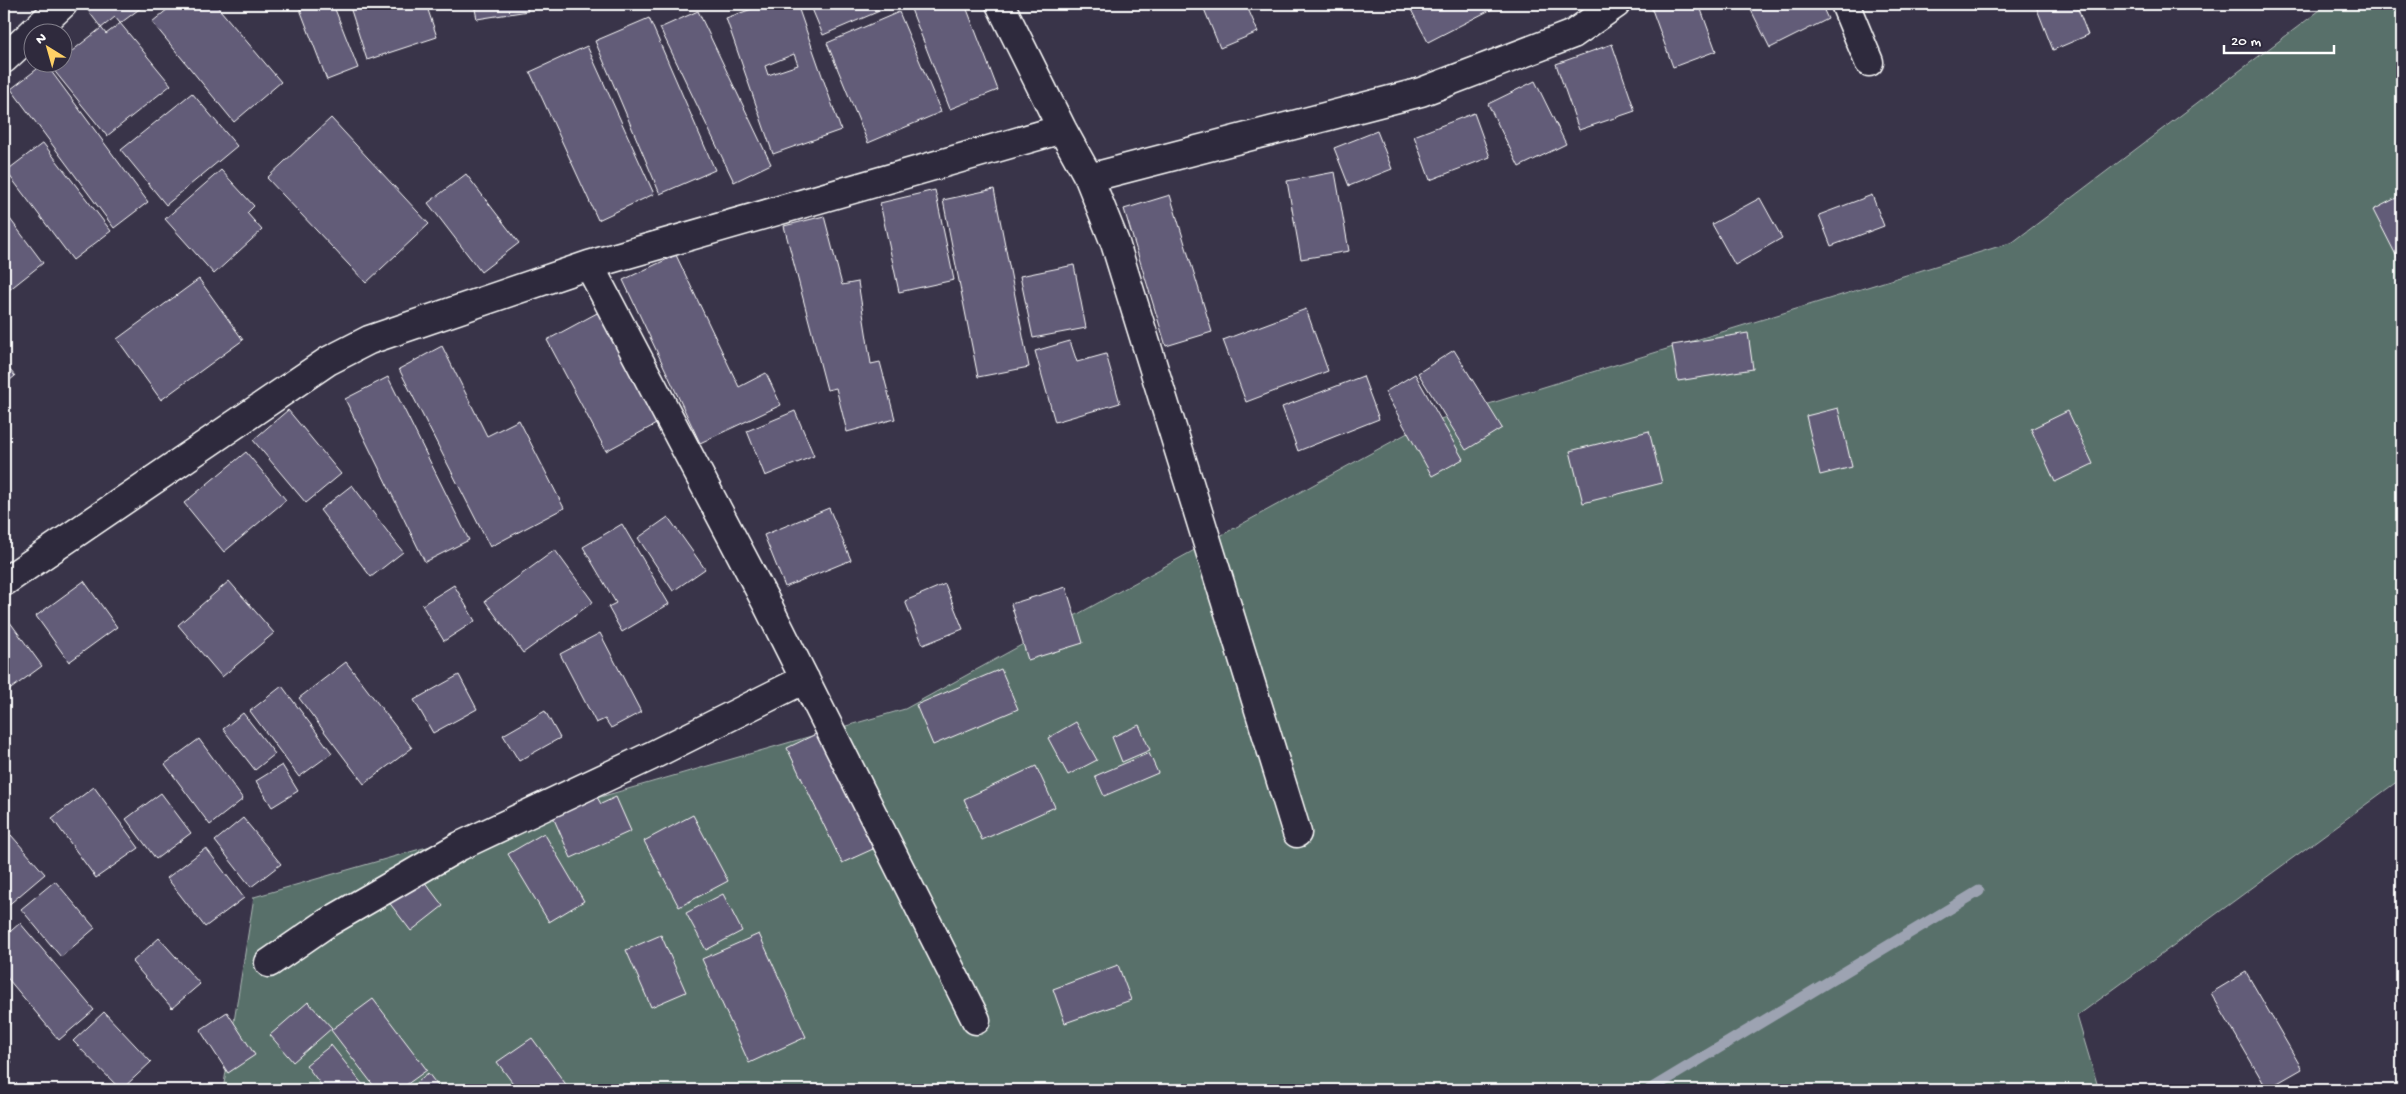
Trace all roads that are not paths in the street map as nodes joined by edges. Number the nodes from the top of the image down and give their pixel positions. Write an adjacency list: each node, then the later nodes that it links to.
1 (63, 4): 5 (street)
2 (1000, 4): 9 (street)
3 (1616, 4): 10 (street)
4 (1846, 4): 8 (street)
5 (44, 22)
6 (22, 43): 7 (street)
7 (4, 60)
8 (1869, 62)
9 (1062, 129): 10 (street); 11 (street)
10 (1089, 178): 14 (street)
11 (589, 265): 12 (street); 13 (street)
12 (4, 582)
13 (805, 679): 15 (street); 16 (street)
14 (1297, 833)
15 (270, 963)
16 (976, 1020)

